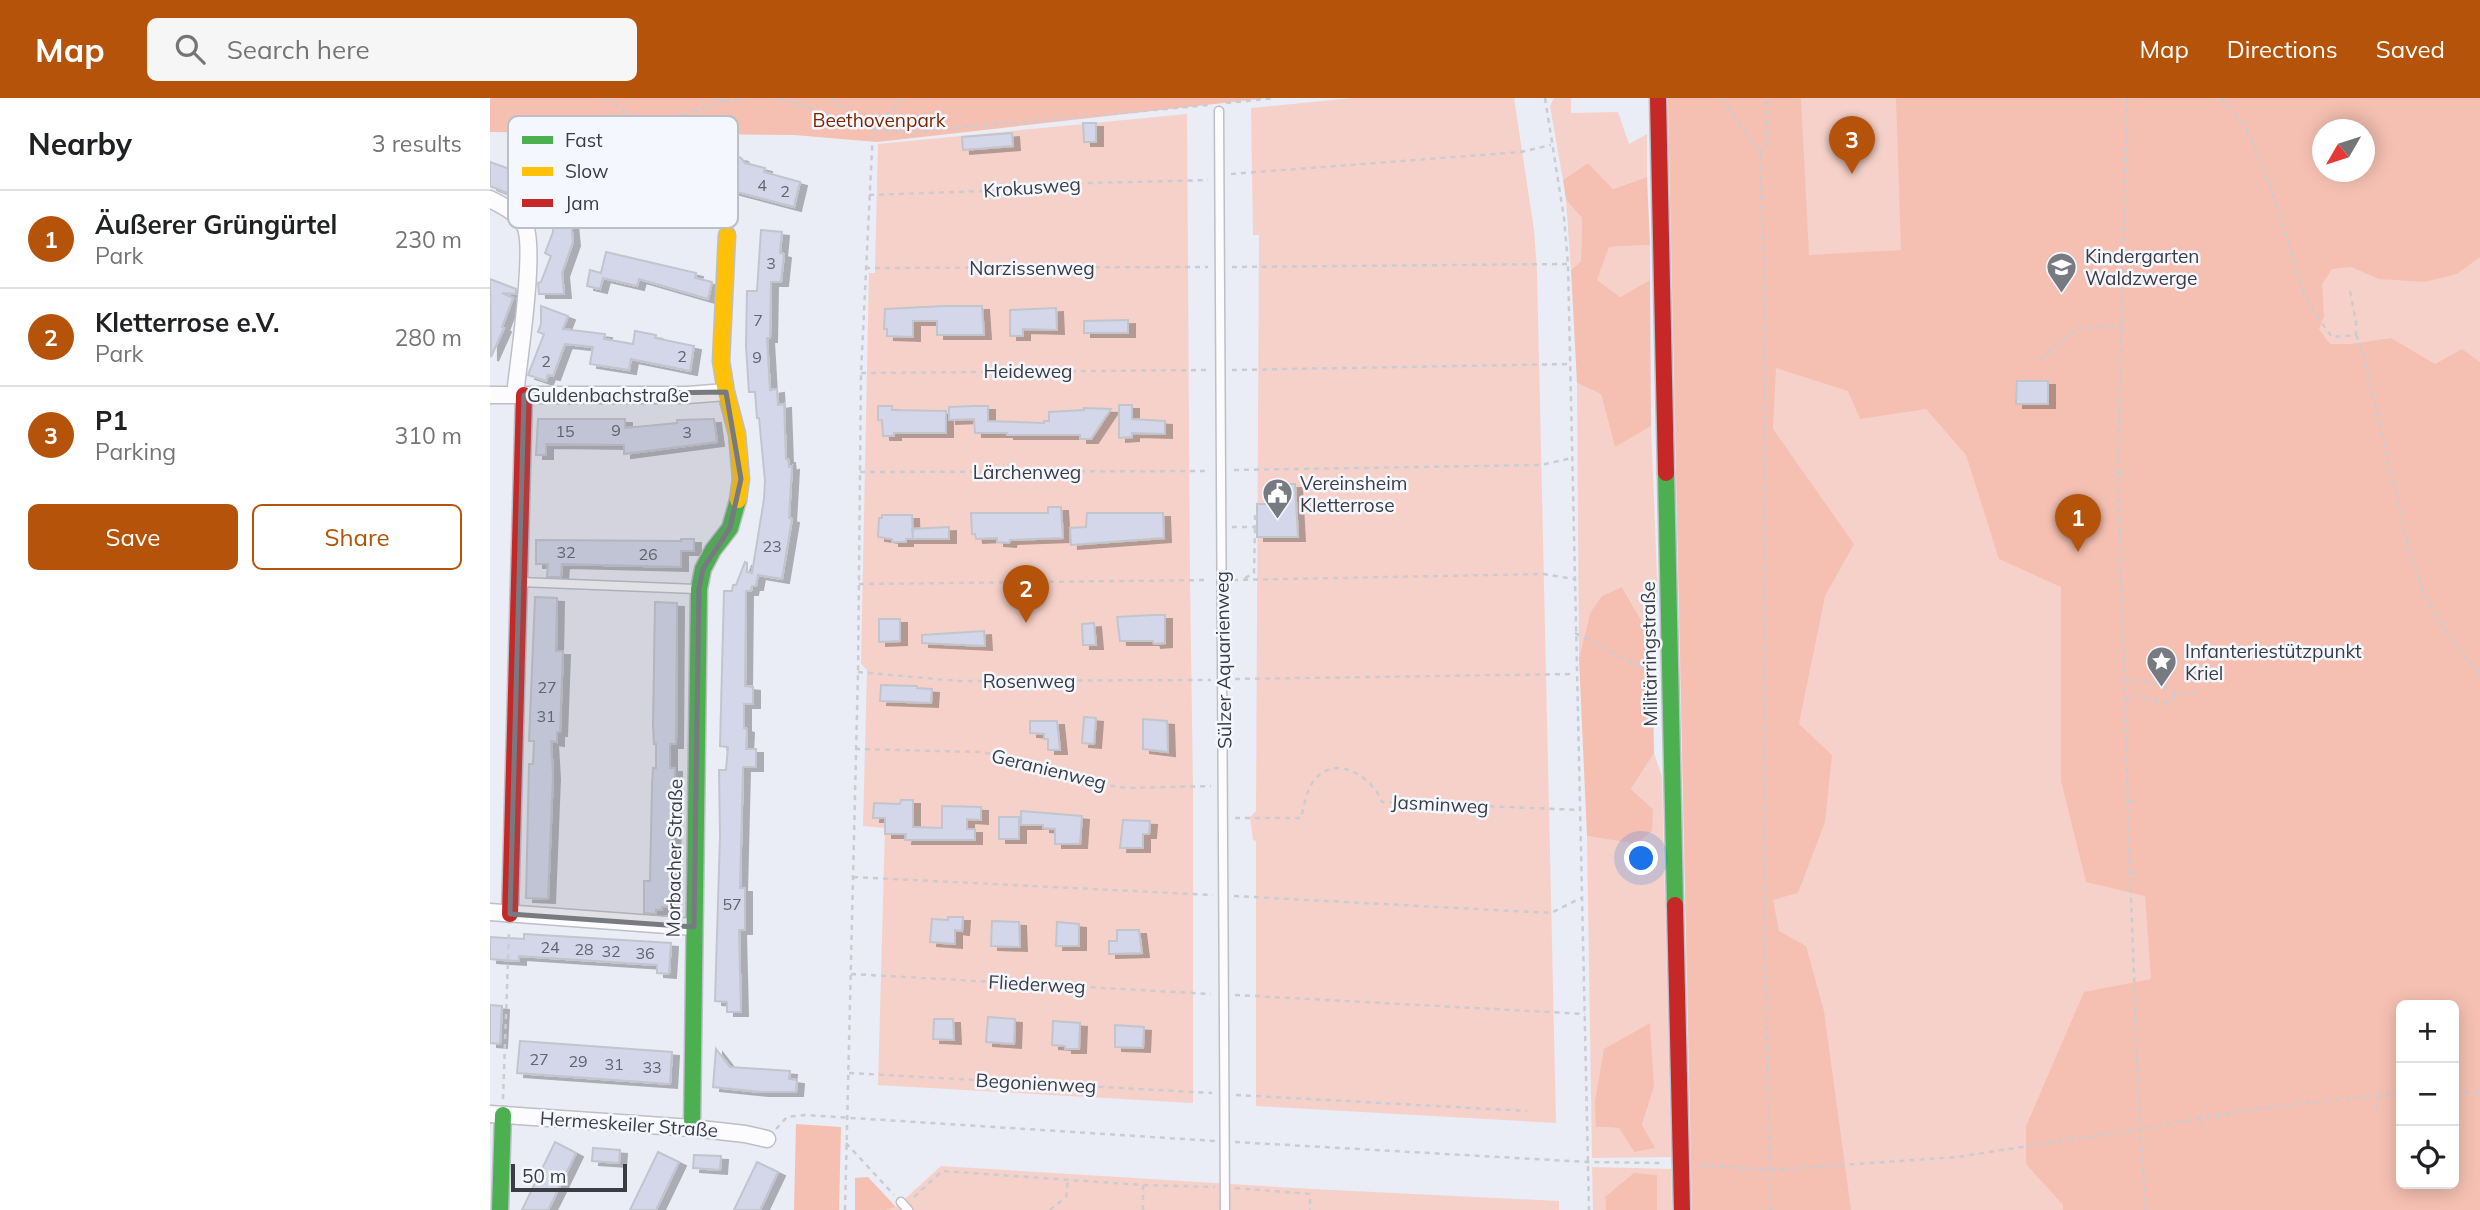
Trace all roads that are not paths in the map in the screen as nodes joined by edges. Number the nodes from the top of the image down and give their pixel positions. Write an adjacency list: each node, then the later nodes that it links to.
1 (1658, 98): 20 (street, Militärringstraße)
2 (1219, 111): 19 (lane, Sülzer Aquarienweg)
3 (490, 199): 4 (street)
4 (508, 208)
5 (526, 228): 9 (street)
6 (727, 235): 7 (street, Morbacher Straße)
7 (726, 392): 9 (street, Guldenbachstraße); 11 (street, Morbacher Straße)
8 (490, 395): 9 (street, Guldenbachstraße)
9 (519, 395): 10 (street)
10 (519, 582): 11 (lane); 13 (street)
11 (699, 589): 14 (street, Morbacher Straße)
12 (490, 912): 13 (street)
13 (510, 914): 14 (street)
14 (694, 927): 16 (street, Morbacher Straße)
15 (496, 1115): 16 (street, Hermeskeiler Straße); 18 (street)
16 (692, 1128): 17 (street, Hermeskeiler Straße)
17 (767, 1139)
18 (500, 1210)
19 (1225, 1210)
20 (1682, 1210)

